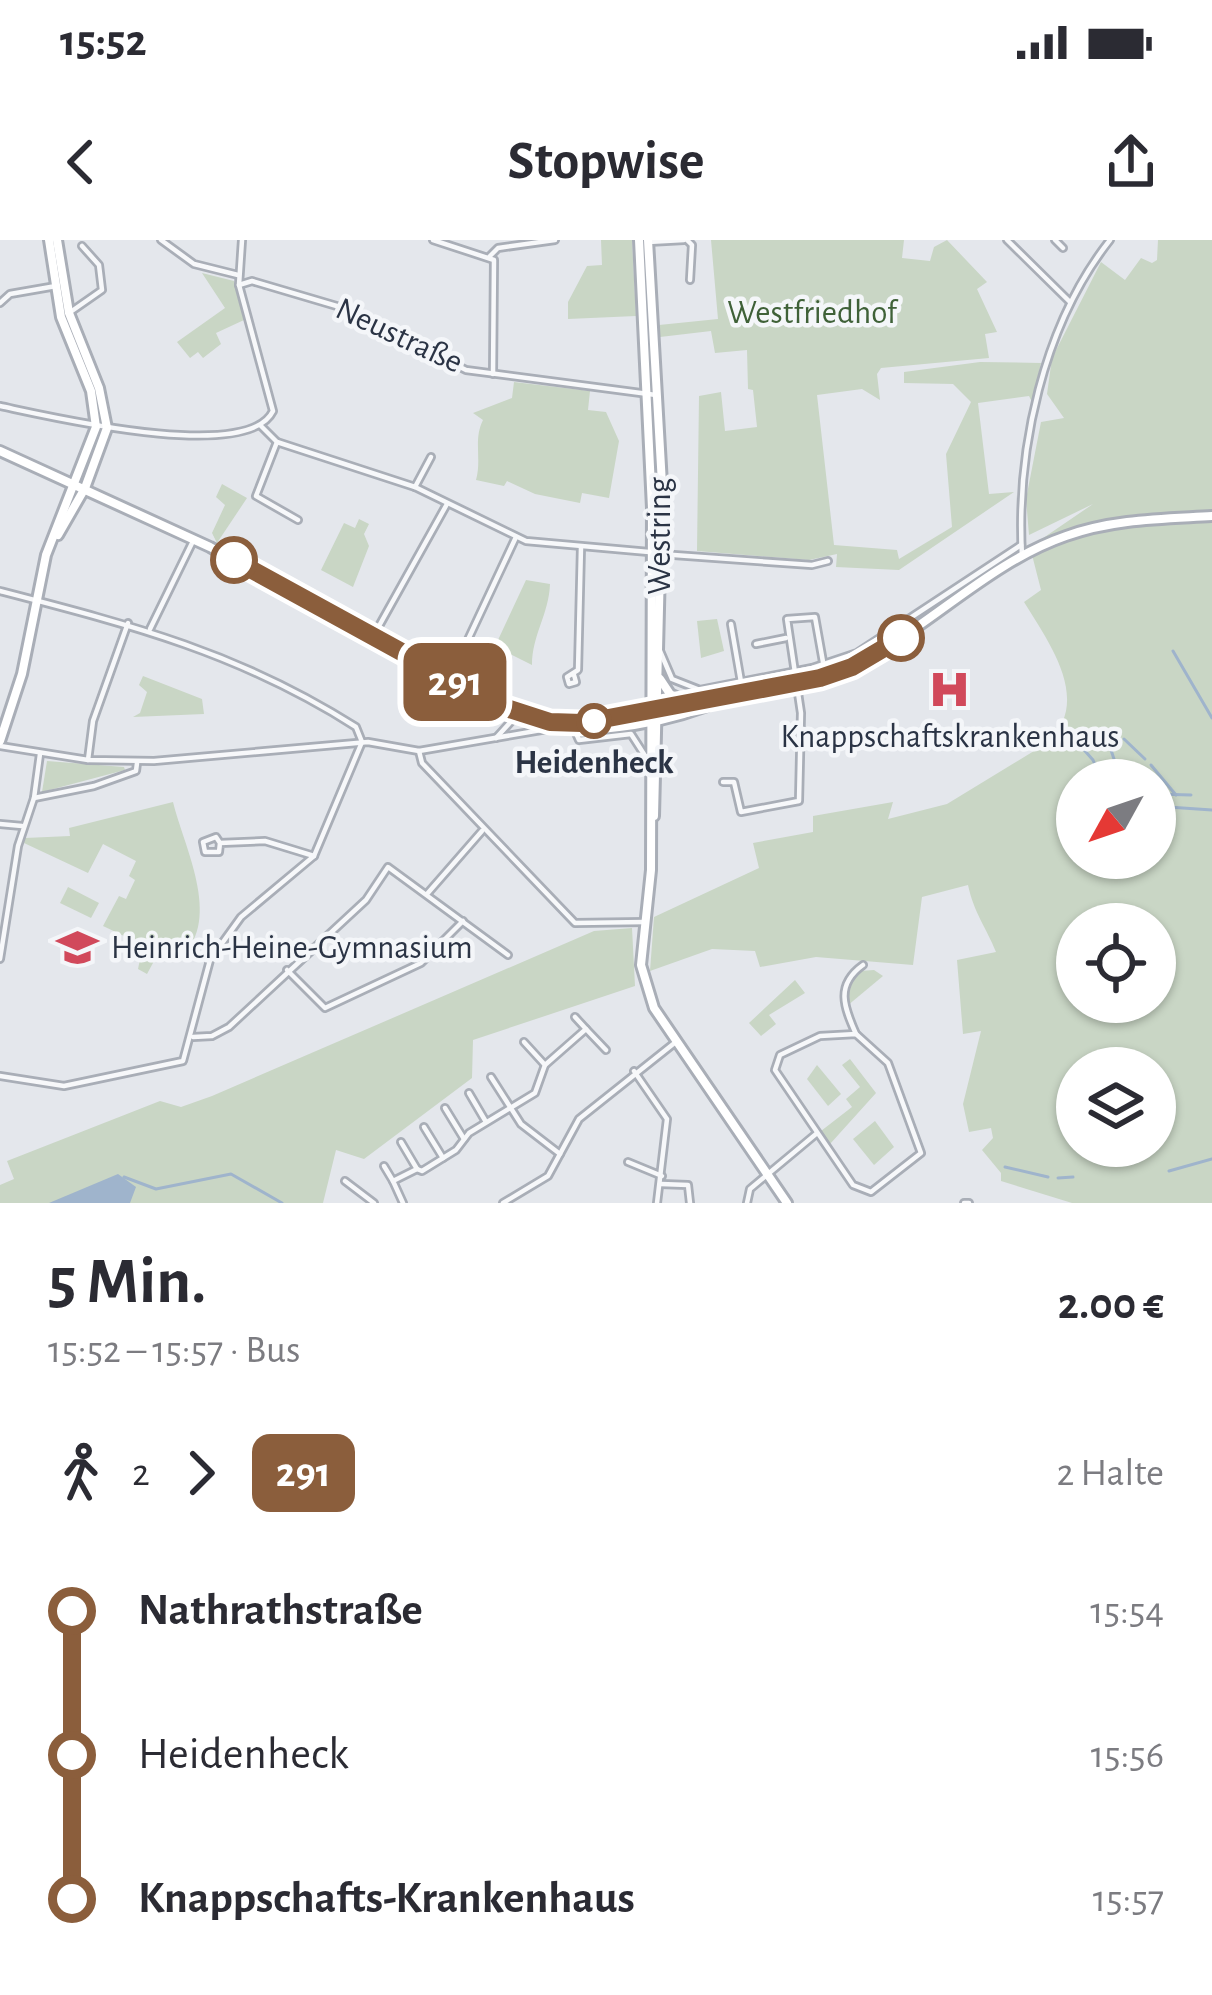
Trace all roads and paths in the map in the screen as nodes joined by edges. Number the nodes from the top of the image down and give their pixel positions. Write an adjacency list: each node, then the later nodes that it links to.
1 (53, 240): 17 (main road)
2 (160, 240): 14 (street)
3 (242, 240): 14 (street)
4 (433, 240): 13 (street)
5 (555, 240): 13 (street)
6 (686, 240): 9 (street, Westring); 15 (street, Westring)
7 (1055, 240): 12 (street)
8 (1110, 240): 18 (street)
9 (644, 241): 22 (main road, Westring)
10 (1011, 241): 18 (street)
11 (82, 246): 20 (street)
12 (1063, 248)
13 (490, 256): 21 (street)
14 (238, 275): 16 (street)
15 (690, 280)
16 (239, 285): 21 (street, Neustraße); 24 (street)
17 (59, 286): 19 (street); 20 (main road); 25 (main road)
18 (1070, 302): 38 (street)
19 (0, 303)
20 (69, 313): 26 (main road)
21 (493, 375): 22 (street, Neustraße)
22 (652, 393): 39 (main road, Westring)
23 (0, 406): 25 (street)
24 (260, 425): 26 (street); 27 (street)
25 (96, 427): 26 (street); 30 (main road)
26 (107, 428): 30 (main road)
27 (277, 442): 31 (street); 34 (street)
28 (0, 451): 30 (main road)
29 (431, 457): 31 (street)
30 (80, 486): 36 (main road); 42 (main road)
31 (415, 488): 32 (street)
32 (447, 504): 35 (street); 46 (street)
33 (1212, 516): 38 (main road)
34 (298, 520)
35 (516, 537): 37 (street); 55 (street)
36 (194, 539): 45 (street); 46 (main road)
37 (581, 547): 39 (street); 52 (street)
38 (1022, 550): 50 (main road)
39 (656, 553): 40 (street); 49 (main road, Westring); 62 (main road, Westring)
40 (828, 561)
41 (0, 591): 42 (street)
42 (38, 601): 43 (street); 69 (main road)
43 (128, 623): 45 (street); 72 (street)
44 (731, 624): 56 (street)
45 (150, 629): 67 (street)
46 (374, 636): 55 (main road)
47 (786, 638): 48 (street); 51 (street); 54 (street)
48 (756, 644)
49 (660, 650): 53 (main road, Westring); 57 (street)
50 (861, 656): 51 (street); 54 (main road)
51 (824, 665): 54 (street)
52 (574, 675)
53 (659, 676): 60 (main road); 62 (main road, Westring)
54 (793, 677): 56 (street); 58 (main road); 75 (street)
55 (450, 679): 61 (main road)
56 (741, 682): 57 (street)
57 (709, 688): 59 (street)
58 (729, 697): 59 (main road); 62 (main road)
59 (702, 700): 60 (main road)
60 (690, 703): 62 (main road)
61 (517, 714): 62 (main road); 64 (main road); 66 (street)
62 (654, 714): 63 (main road); 68 (main road, Westring); 80 (main road, Westring)
63 (623, 723): 65 (main road); 68 (main road)
64 (553, 728): 65 (main road); 66 (street)
65 (575, 731): 74 (street)
66 (496, 738): 70 (street)
67 (362, 742): 70 (street); 73 (street); 82 (street)
68 (649, 742): 74 (main road, Westring)
69 (0, 743): 71 (street)
70 (419, 751): 79 (street)
71 (40, 754): 72 (street); 76 (street)
72 (88, 760): 73 (street)
73 (137, 761): 76 (street)
74 (649, 763): 80 (main road, Westring)
75 (723, 782)
76 (34, 798): 78 (street)
77 (0, 824): 78 (street)
78 (22, 826): 87 (street)
79 (484, 829): 83 (street); 85 (street)
80 (652, 829): 85 (main road, Westring)
81 (220, 843): 82 (street)
82 (314, 856): 93 (street)
83 (427, 894): 84 (street); 89 (street)
84 (463, 921): 86 (street); 89 (street)
85 (644, 925): 94 (main road, Westring)
86 (508, 955)
87 (0, 959)
88 (863, 965): 92 (street)
89 (287, 970): 93 (street)
90 (575, 1017): 91 (street)
91 (586, 1029): 96 (street); 97 (street)
92 (856, 1034): 106 (street); 106 (street)
93 (193, 1037): 99 (street)
94 (677, 1041): 98 (street); 114 (main road)
95 (524, 1042): 97 (street)
96 (607, 1050)
97 (544, 1065): 103 (street)
98 (634, 1071): 109 (street); 115 (street)
99 (0, 1076)
100 (490, 1077): 103 (street)
101 (469, 1093): 104 (street)
102 (445, 1108): 107 (street)
103 (509, 1109): 104 (street); 109 (street)
104 (486, 1122): 107 (street)
105 (424, 1127): 110 (street)
106 (816, 1134): 114 (street)
107 (464, 1139): 110 (street)
108 (401, 1142): 113 (street)
109 (560, 1154): 122 (street)
110 (443, 1158): 113 (street)
111 (628, 1162): 115 (street)
112 (384, 1166): 117 (street)
113 (417, 1168): 117 (street)
114 (765, 1176): 125 (street); 126 (main road)
115 (661, 1180): 123 (street); 124 (street)
116 (345, 1181): 118 (street)
117 (393, 1181): 119 (street)
118 (363, 1200): 120 (street)
119 (401, 1200): 121 (street)
120 (374, 1203)
121 (389, 1203)
122 (502, 1203)
123 (657, 1203)
124 (690, 1203)
125 (747, 1203)
126 (787, 1203)

